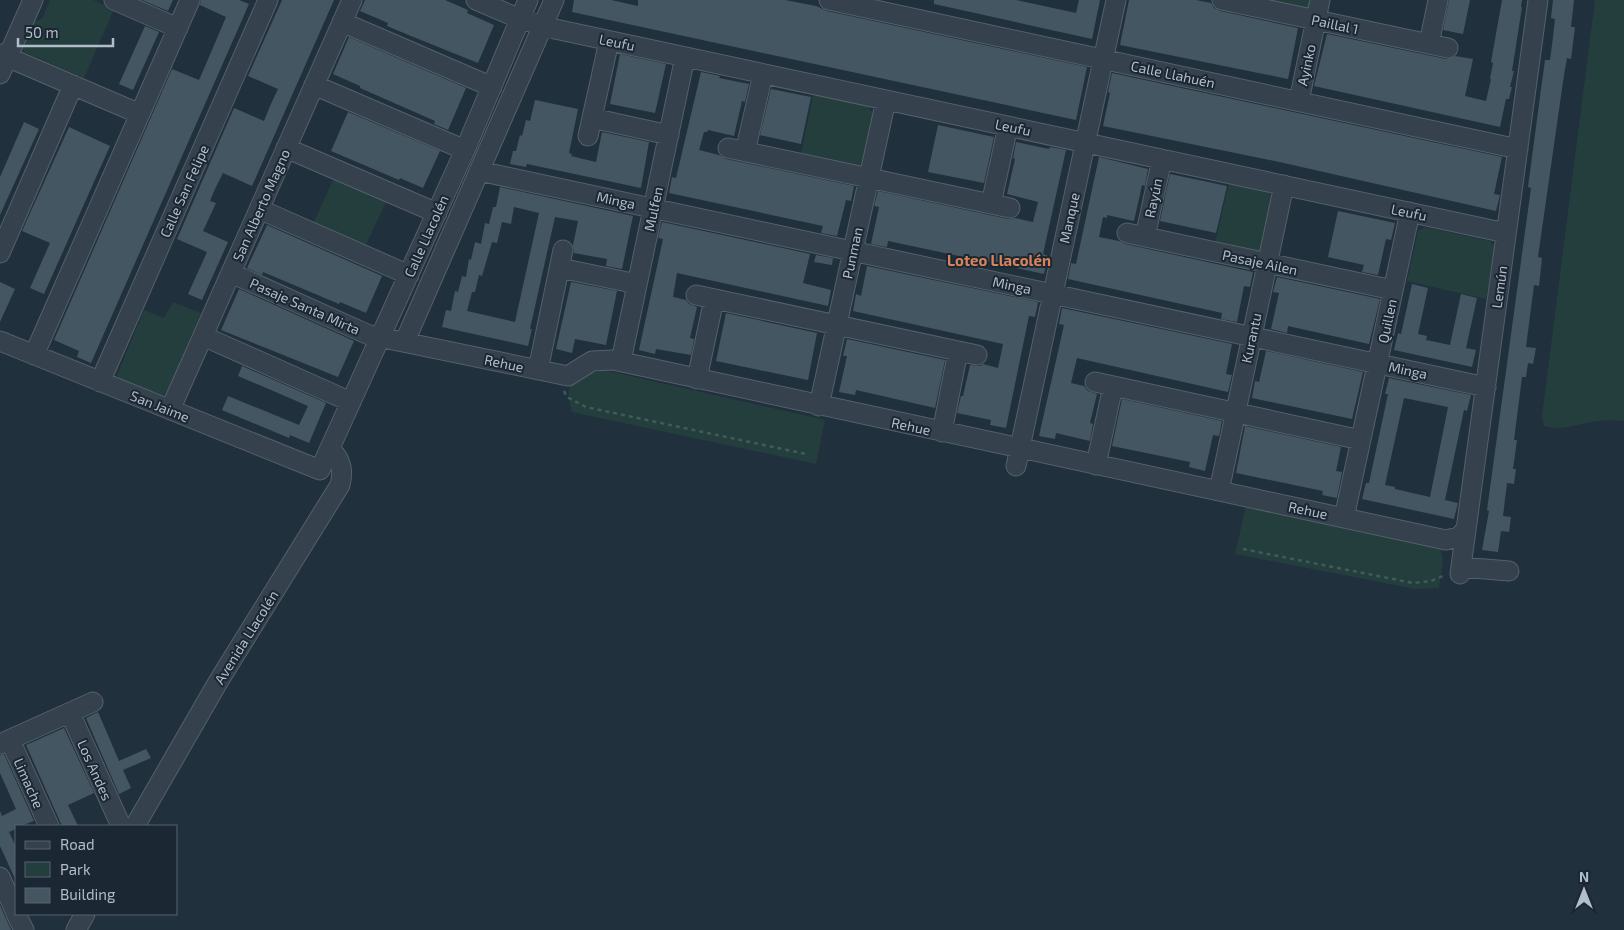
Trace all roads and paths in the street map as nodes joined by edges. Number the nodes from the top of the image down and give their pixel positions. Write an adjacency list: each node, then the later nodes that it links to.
1 (33, 0): 24 (street)
2 (114, 0): 20 (street)
3 (190, 0): 20 (street)
4 (268, 0): 78 (street, Calle San Felipe)
5 (352, 0): 18 (street, San Alberto Magno)
6 (476, 0): 16 (street, Leufu)
7 (528, 0): 16 (street, Calle Llacolén)
8 (554, 0): 19 (street, Calle Llacolén)
9 (829, 0): 15 (street, Calle Llahuén)
10 (1116, 0): 26 (street, Manque)
11 (1222, 0): 17 (street, Paillal 1)
12 (1320, 0): 17 (street, Ayinko)
13 (1438, 0): 22 (street)
14 (1538, 0): 41 (street, Lemún)
15 (909, 8): 26 (street, Calle Llahuén)
16 (520, 19): 19 (street, Leufu); 31 (street, Calle Llacolén)
17 (1316, 20): 22 (street, Paillal 1); 33 (street, Ayinko)
18 (342, 22): 30 (street, San Alberto Magno); 31 (street)
19 (543, 26): 21 (street, Leufu); 44 (street, Calle Llacolén)
20 (178, 28): 34 (street)
21 (609, 41): 25 (street, Leufu); 35 (street)
22 (1430, 44): 23 (street, Paillal 1)
23 (1448, 48)
24 (4, 55): 27 (street); 29 (street)
25 (685, 57): 28 (street, Leufu); 37 (street, Mulfen)
26 (1103, 59): 33 (street, Calle Llahuén); 39 (street, Manque)
27 (0, 74)
28 (763, 74): 32 (street, Leufu); 45 (street)
29 (73, 85): 34 (street); 56 (street)
30 (314, 85): 40 (street, San Alberto Magno); 42 (street)
31 (492, 87): 42 (street, Calle Llacolén)
32 (886, 100): 36 (street, Leufu); 45 (street, Punman)
33 (1298, 102): 41 (street, Calle Llahuén)
34 (140, 114): 72 (street)
35 (592, 118): 37 (street); 38 (street)
36 (1008, 126): 39 (street, Leufu); 47 (street)
37 (669, 135): 48 (street, Mulfen)
38 (588, 136)
39 (1085, 143): 43 (street, Leufu); 62 (street, Manque)
40 (286, 148): 50 (street, San Alberto Magno); 52 (street)
41 (1518, 149): 53 (street, Lemún)
42 (465, 150): 52 (street, Calle Llacolén)
43 (1162, 159): 46 (street, Leufu); 54 (street, Rayún)
44 (479, 171): 48 (street, Minga); 70 (street, Calle Llacolén)
45 (868, 178): 47 (street); 55 (street, Punman)
46 (1284, 185): 51 (street, Leufu); 57 (street, Kurantu)
47 (991, 204): 49 (street)
48 (653, 208): 55 (street, Minga); 60 (street, Mulfen)
49 (1010, 208)
50 (259, 209): 58 (street, San Alberto Magno); 59 (street)
51 (1410, 212): 53 (street, Leufu); 61 (street, Quillen)
52 (437, 213): 59 (street, Calle Llacolén)
53 (1506, 233): 81 (street, Lemún)
54 (1136, 235): 57 (street, Pasaje Ailen)
55 (853, 251): 62 (street, Minga); 65 (street, Punman)
56 (0, 253)
57 (1267, 263): 61 (street, Pasaje Ailen); 68 (street, Kurantu)
58 (231, 273): 66 (street, San Alberto Magno); 67 (street, Pasaje Santa Mirta)
59 (409, 275): 67 (street, Calle Llacolén)
60 (637, 284): 74 (street, Mulfen); 76 (street)
61 (1393, 290): 75 (street, Quillen)
62 (1053, 294): 68 (street, Minga); 90 (street, Manque)
63 (696, 295): 64 (street)
64 (714, 298): 65 (street); 77 (street)
65 (836, 325): 71 (street); 83 (street, Punman)
66 (203, 336): 82 (street); 84 (street, San Alberto Magno)
67 (381, 337): 70 (street, Rehue); 82 (street, Calle Llacolén)
68 (1252, 337): 75 (street, Minga); 85 (street, Kurantu)
69 (0, 341): 72 (street, San Jaime)
70 (404, 341): 76 (street, Rehue)
71 (958, 351): 73 (street); 86 (street)
72 (34, 355): 78 (street, San Jaime)
73 (977, 355)
74 (621, 362): 76 (street, Rehue); 77 (street, Rehue)
75 (1378, 364): 81 (street, Minga); 87 (street, Quillen)
76 (547, 372): 89 (path)
77 (697, 379): 83 (street, Rehue)
78 (100, 382): 84 (street, San Jaime)
79 (1095, 382): 80 (street)
80 (1113, 386): 85 (street); 91 (street)
81 (1486, 387): 95 (street, Lemún)
82 (351, 402): 88 (street, Calle Llacolén)
83 (819, 406): 86 (street, Rehue)
84 (170, 410): 92 (street, San Jaime)
85 (1235, 412): 87 (street); 93 (street, Kurantu)
86 (942, 432): 90 (street, Rehue)
87 (1361, 440): 94 (street, Quillen)
88 (330, 449): 92 (street, Calle Llacolén); 105 (street, Avenida Llacolén)
89 (806, 454)
90 (1018, 457): 91 (street, Rehue)
91 (1096, 465): 93 (street, Rehue)
92 (320, 470)
93 (1219, 491): 94 (street, Rehue)
94 (1344, 518): 96 (street, Rehue)
95 (1466, 529): 96 (street); 98 (street, Lemún)
96 (1446, 540): 98 (street)
97 (1243, 549): 98 (path)
98 (1461, 570): 99 (street)
99 (1509, 572)
100 (93, 702): 101 (street)
101 (70, 713): 102 (street); 104 (street, Los Andes)
102 (5, 742): 103 (street, Limache)
103 (48, 825)
104 (121, 825)
105 (136, 825)
106 (0, 877): 107 (street)
107 (15, 912)
108 (16, 915): 110 (street)
109 (84, 915): 111 (street)
110 (24, 930)
111 (76, 930)

